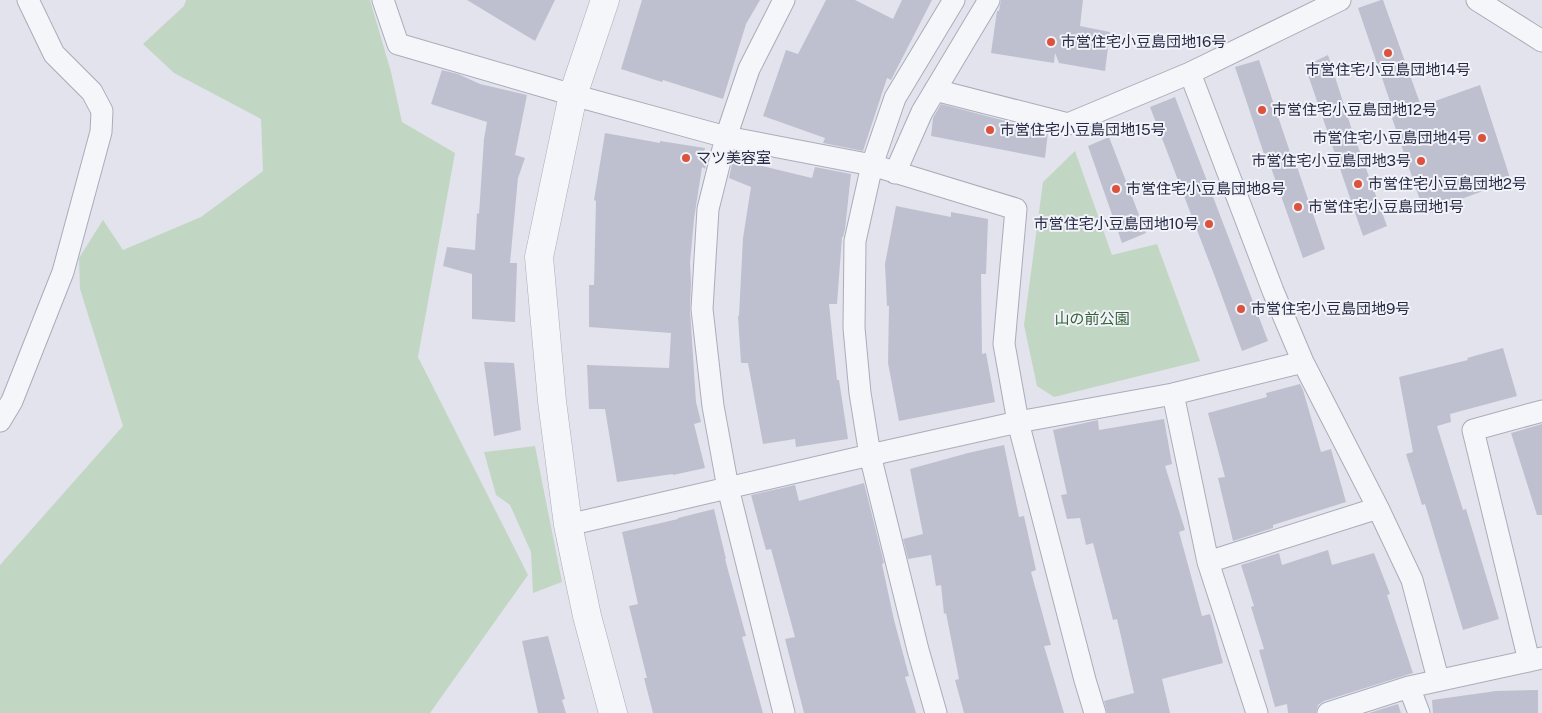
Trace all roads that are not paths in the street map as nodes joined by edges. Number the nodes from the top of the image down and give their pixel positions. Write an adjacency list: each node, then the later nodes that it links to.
1 (28, 0): 19 (street)
2 (384, 0): 12 (street)
3 (605, 0): 12 (street)
4 (784, 0): 13 (street)
5 (954, 0): 14 (street)
6 (989, 0): 11 (street)
7 (1340, 0): 10 (street)
8 (1478, 0): 9 (street)
9 (1542, 41)
10 (1190, 73): 11 (street); 16 (street)
11 (934, 90): 15 (street)
12 (573, 95): 13 (street); 24 (street)
13 (726, 137): 14 (street); 22 (street)
14 (872, 165): 15 (street); 21 (street)
15 (896, 172): 20 (street)
16 (1303, 362): 17 (street); 23 (street)
17 (1173, 394): 20 (street); 25 (street)
18 (1542, 411): 26 (street)
19 (0, 421)
20 (1018, 422): 21 (street); 32 (street)
21 (870, 455): 22 (street); 31 (street)
22 (728, 488): 24 (street); 30 (street)
23 (1378, 508): 25 (street); 27 (street)
24 (568, 525): 29 (street)
25 (1208, 562): 33 (street)
26 (1536, 660): 27 (street)
27 (1438, 679): 28 (street)
28 (1409, 687): 34 (street); 35 (street)
29 (613, 713)
30 (784, 713)
31 (936, 713)
32 (1095, 713)
33 (1257, 713)
34 (1328, 713)
35 (1419, 713)

